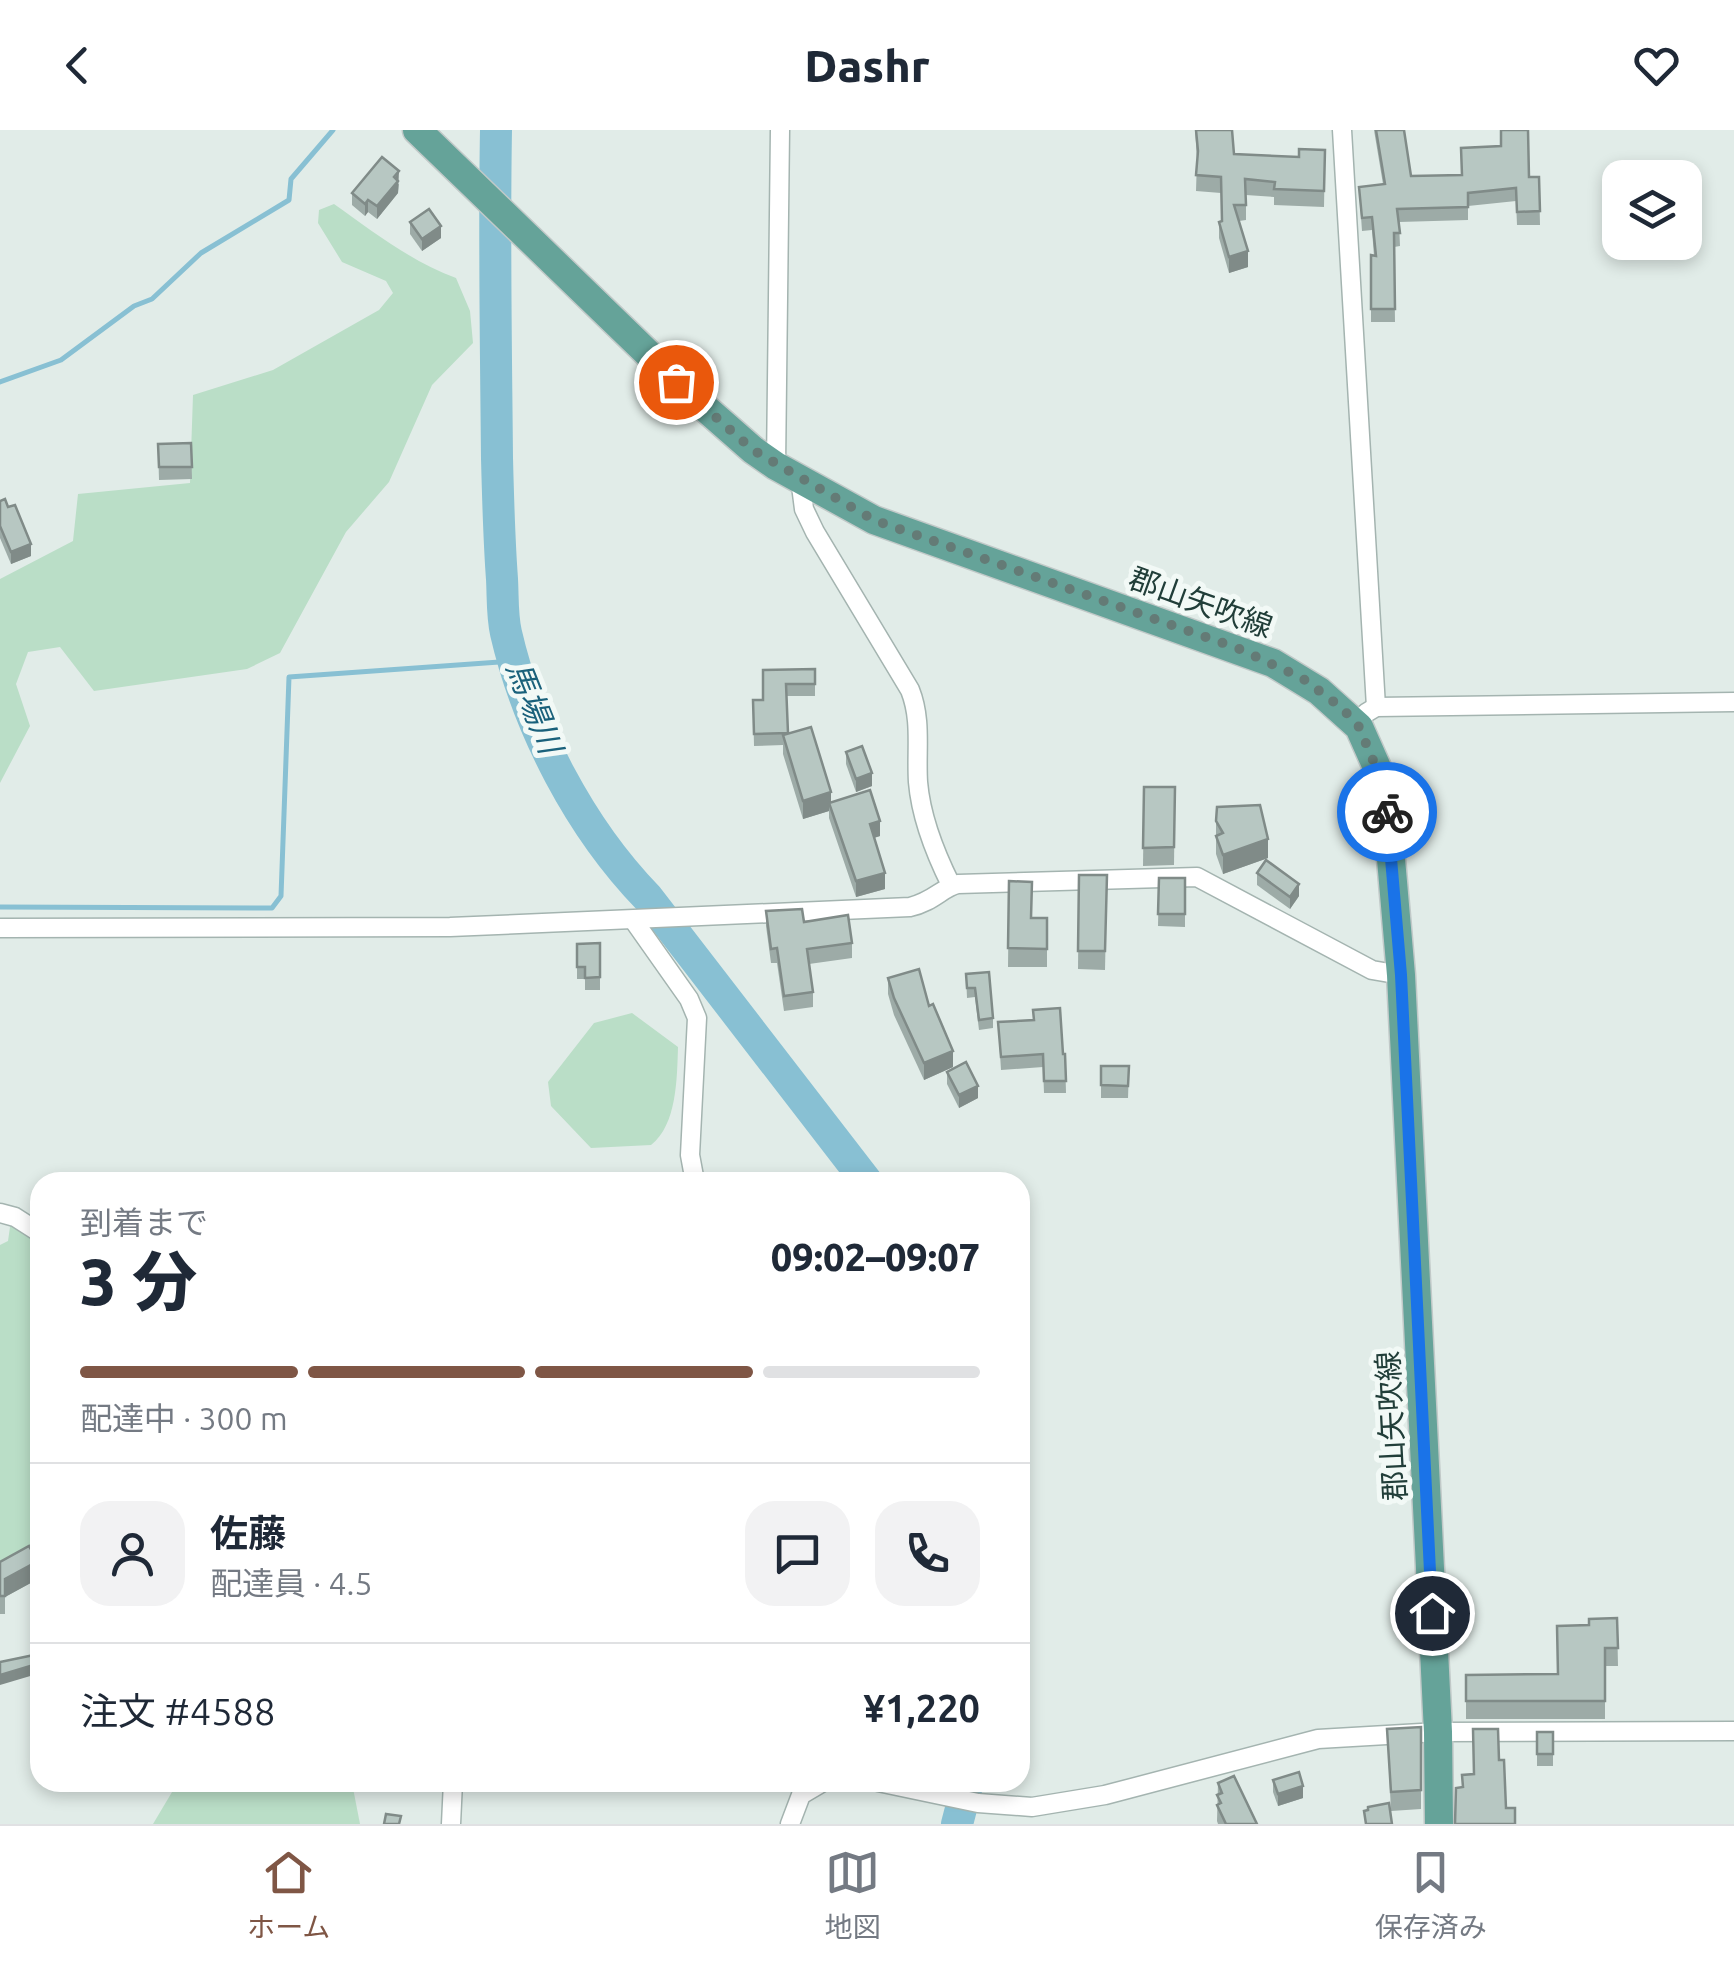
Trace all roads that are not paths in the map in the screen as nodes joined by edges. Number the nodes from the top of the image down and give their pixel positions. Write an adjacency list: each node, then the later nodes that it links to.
1 (416, 130): 4 (main road, 郡山矢吹線)
2 (780, 130): 4 (street)
3 (1342, 130): 6 (street)
4 (788, 472): 6 (main road, 郡山矢吹線); 7 (street)
5 (1734, 702): 6 (street)
6 (1365, 714): 10 (main road, 郡山矢吹線)
7 (951, 885): 8 (street); 10 (street)
8 (639, 921): 9 (street); 11 (street)
9 (0, 928)
10 (1401, 975): 14 (main road, 郡山矢吹線)
11 (693, 1172)
12 (0, 1213): 13 (street)
13 (30, 1226)
14 (1438, 1732): 15 (street); 18 (street); 21 (main road, 郡山矢吹線)
15 (1734, 1732)
16 (452, 1792): 19 (street)
17 (805, 1792): 20 (street)
18 (931, 1792)
19 (451, 1824)
20 (790, 1824)
21 (1439, 1824)

